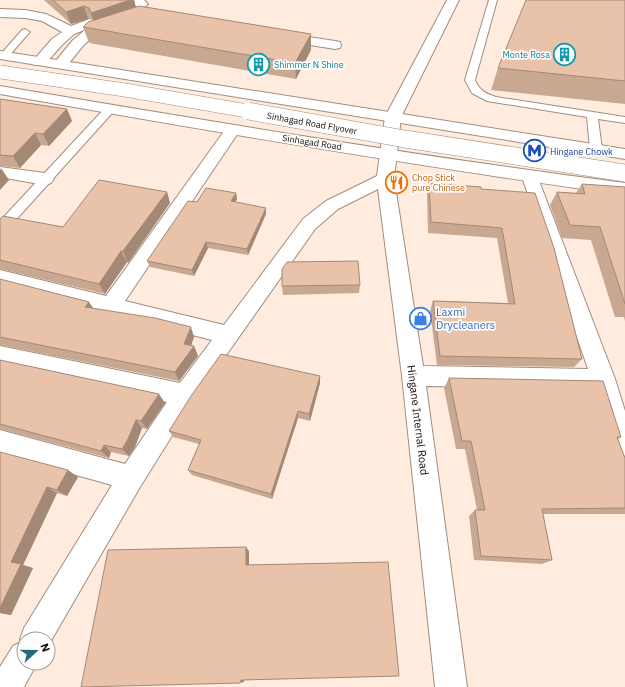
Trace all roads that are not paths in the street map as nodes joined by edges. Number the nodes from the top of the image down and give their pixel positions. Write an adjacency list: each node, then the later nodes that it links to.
1 (136, 0): 7 (street)
2 (453, 0): 17 (street, Hingane Internal Road)
3 (493, 0): 16 (lane)
4 (0, 13): 7 (street)
5 (142, 15): 12 (street)
6 (25, 32): 10 (lane)
7 (70, 32): 11 (street)
8 (273, 36): 9 (street)
9 (335, 45)
10 (1, 59): 11 (street); 23 (street, Sinhagad Road Flyover)
11 (39, 62): 12 (street)
12 (60, 65): 17 (street)
13 (0, 72): 25 (street, Sinhagad Road Flyover, bridge)
14 (0, 90): 15 (street, Sinhagad Road)
15 (110, 108): 19 (street, Sinhagad Road); 27 (lane)
16 (592, 115): 18 (lane); 20 (lane)
17 (393, 117): 20 (street); 21 (street, Hingane Internal Road)
18 (625, 120)
19 (232, 130): 21 (street, Sinhagad Road); 32 (street)
20 (596, 149): 22 (street)
21 (388, 154): 26 (street, Sinhagad Road); 28 (street, Hingane Internal Road)
22 (625, 154)
23 (625, 162)
24 (0, 172): 27 (street)
25 (625, 173)
26 (530, 177): 29 (street, Sinhagad Road); 36 (street)
27 (45, 179): 30 (lane)
28 (385, 179): 33 (street); 35 (street, Hingane Internal Road)
29 (625, 189)
30 (0, 229)
31 (0, 278): 32 (street)
32 (111, 305): 33 (street)
33 (229, 334): 37 (street)
34 (0, 356): 37 (street)
35 (413, 376): 36 (street); 44 (street, Hingane Internal Road)
36 (604, 379): 39 (street)
37 (185, 395): 40 (street)
38 (0, 442): 40 (street)
39 (625, 449)
40 (132, 478): 41 (street)
41 (40, 631)
42 (16, 670): 43 (street)
43 (6, 687)
44 (451, 687)

